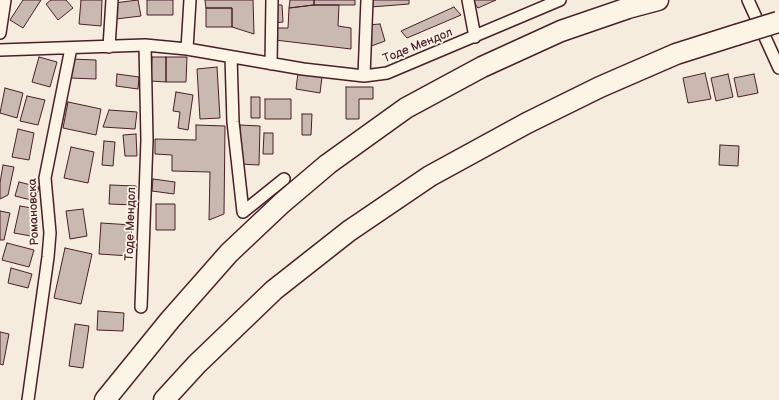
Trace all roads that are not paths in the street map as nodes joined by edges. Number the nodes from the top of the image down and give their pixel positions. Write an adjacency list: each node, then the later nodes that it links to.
1 (5, 0): 11 (street)
2 (112, 0): 14 (street)
3 (190, 0): 16 (street)
4 (272, 0): 19 (street)
5 (367, 0): 21 (street)
6 (468, 0): 12 (street)
7 (559, 0): 12 (street, Тоде Мендол)
8 (658, 0): 25 (highway)
9 (748, 0): 20 (street)
10 (778, 22): 26 (highway, bridge)
11 (0, 33)
12 (475, 37): 21 (street, Тоде Мендол)
13 (145, 45): 14 (street, Тоде Мендол); 16 (street, Тоде Мендол); 23 (street, Тоде Мендол)
14 (109, 46): 15 (street, Тоде Мендол)
15 (71, 48): 17 (street, Тоде Мендол); 24 (street, Романовска)
16 (187, 49): 18 (street, Тоде Мендол)
17 (0, 50)
18 (230, 57): 19 (street, Тоде Мендол); 22 (street)
19 (271, 64): 21 (street, Тоде Мендол)
20 (779, 68)
21 (364, 76)
22 (284, 179)
23 (141, 307)
24 (28, 400)
25 (105, 400)
26 (164, 400)

